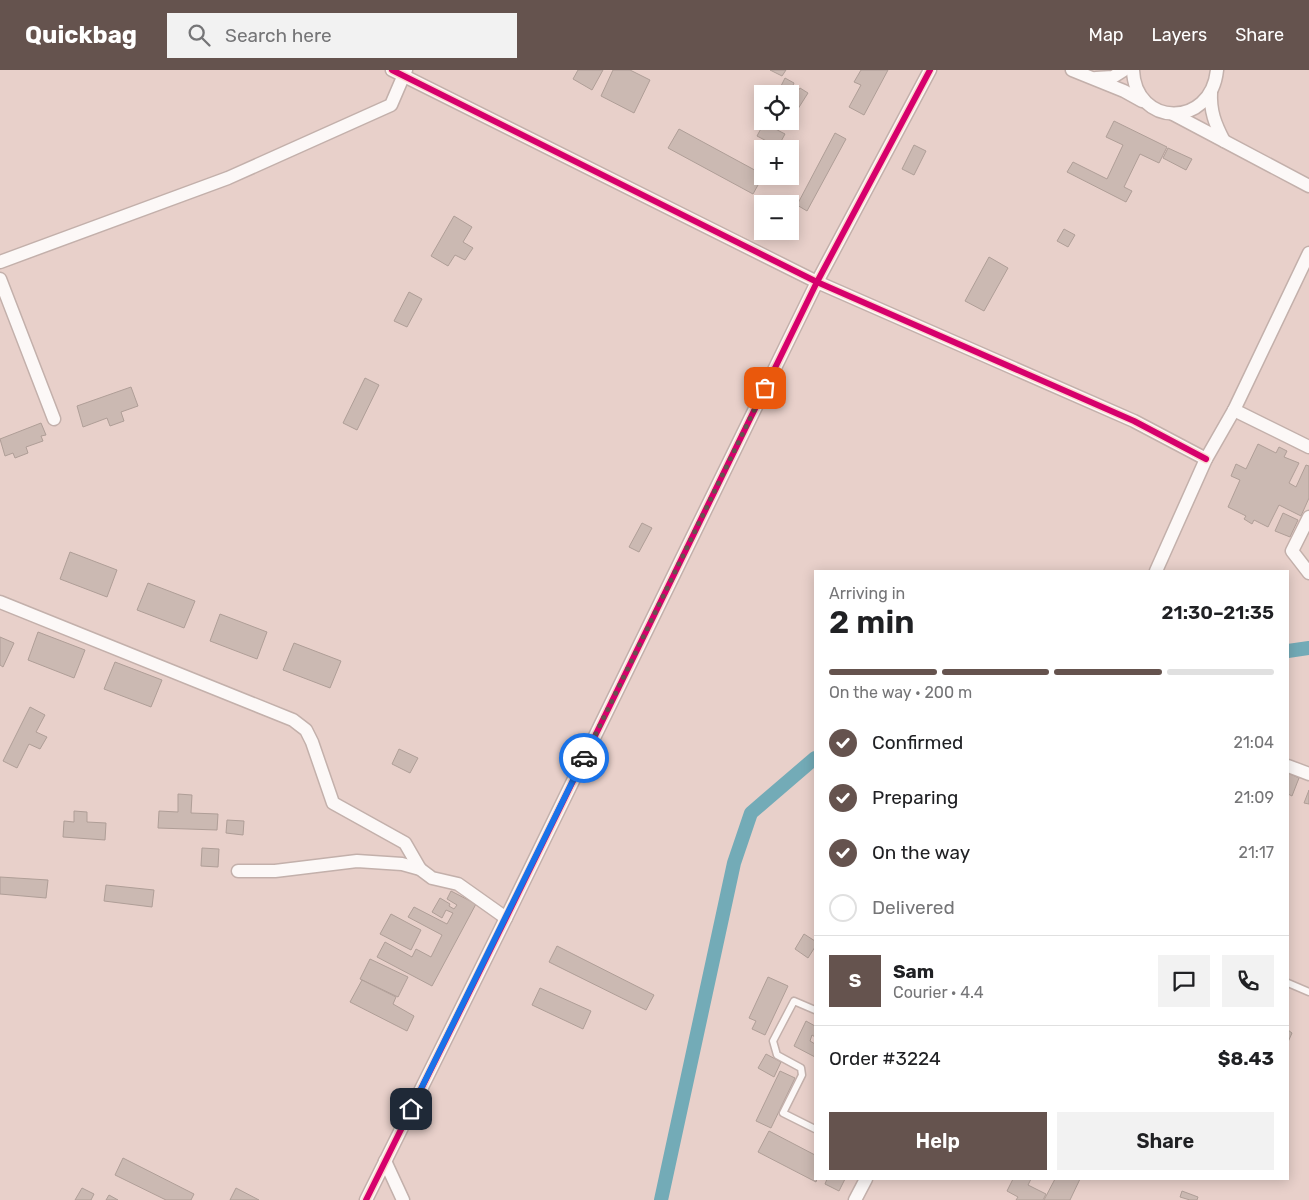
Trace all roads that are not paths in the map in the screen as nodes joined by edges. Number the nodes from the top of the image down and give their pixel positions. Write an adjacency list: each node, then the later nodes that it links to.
1 (930, 70): 16 (street)
2 (1072, 70): 7 (street)
3 (1124, 70): 7 (street)
4 (1133, 70): 9 (street)
5 (1217, 70): 8 (street)
6 (401, 72): 14 (street); 16 (street)
7 (1091, 78): 9 (street)
8 (1211, 92): 10 (street); 11 (street)
9 (1147, 104): 10 (street)
10 (1173, 114): 11 (street)
11 (1224, 141): 12 (street)
12 (1309, 186)
13 (1309, 253): 17 (street)
14 (0, 262)
15 (0, 278): 18 (street)
16 (817, 282): 20 (street); 29 (street)
17 (1234, 410): 19 (street); 20 (street)
18 (54, 418)
19 (1309, 447)
20 (1206, 459): 22 (street)
21 (1309, 517): 23 (street)
22 (1156, 570)
23 (1309, 573)
24 (0, 602): 27 (street)
25 (1289, 766): 26 (street)
26 (1309, 774)
27 (420, 869): 28 (street); 29 (street)
28 (238, 871)
29 (506, 918): 34 (street)
30 (1289, 983): 31 (lane)
31 (1309, 992)
32 (814, 1010): 33 (lane)
33 (814, 1129)
34 (386, 1161): 36 (street); 37 (street)
35 (865, 1180): 38 (street)
36 (366, 1200)
37 (403, 1200)
38 (855, 1200)

